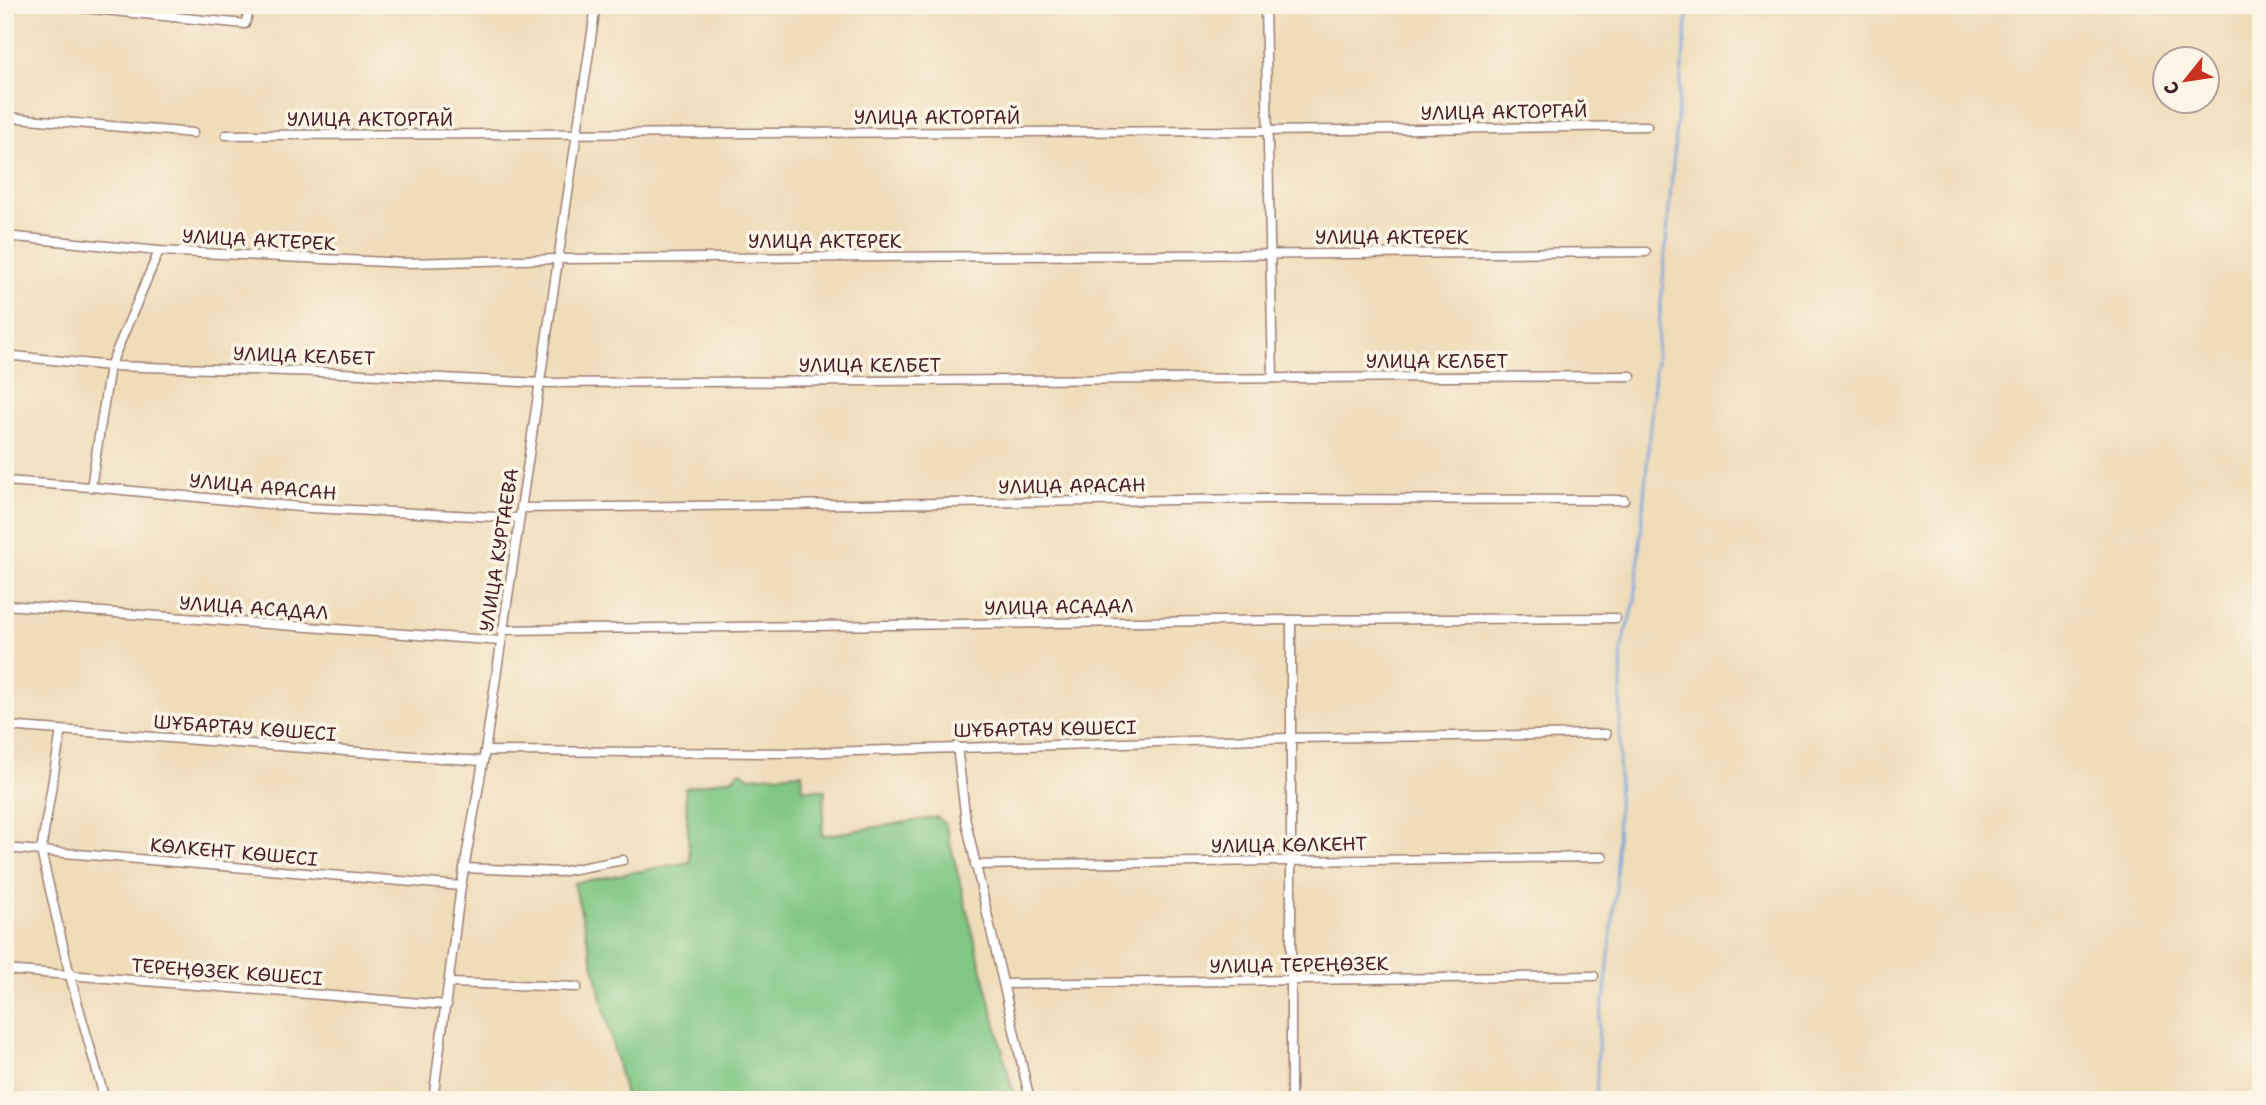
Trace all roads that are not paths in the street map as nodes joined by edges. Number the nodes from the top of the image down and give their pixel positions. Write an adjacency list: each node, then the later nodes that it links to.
1 (52, 5): 8 (street)
2 (173, 5): 10 (street)
3 (251, 5): 10 (street)
4 (596, 5): 16 (street, УЛИЦА КУРТАЕВА)
5 (947, 5): 9 (street)
6 (1237, 5): 9 (street)
7 (1265, 5): 13 (street)
8 (69, 6): 10 (street)
9 (1086, 6)
10 (172, 17)
11 (5, 117): 14 (street)
12 (1647, 126): 13 (street, УЛИЦА АКТОРГАЙ)
13 (1266, 131): 16 (street, УЛИЦА АКТОРГАЙ); 20 (street)
14 (193, 133)
15 (226, 135): 16 (street, УЛИЦА АКТОРГАЙ)
16 (578, 135): 21 (street, УЛИЦА КУРТАЕВА)
17 (5, 236): 18 (street, УЛИЦА АКТЕРЕК)
18 (159, 251): 21 (street, УЛИЦА АКТЕРЕК); 23 (street)
19 (1646, 252): 20 (street, УЛИЦА АКТЕРЕК)
20 (1270, 253): 21 (street, УЛИЦА АКТЕРЕК); 25 (street)
21 (558, 258): 26 (street, УЛИЦА КУРТАЕВА)
22 (5, 355): 23 (street, УЛИЦА КЕЛБЕТ)
23 (110, 366): 26 (street, УЛИЦА КЕЛБЕТ); 28 (street)
24 (1631, 376): 25 (street, УЛИЦА КЕЛБЕТ)
25 (1273, 378): 26 (street, УЛИЦА КЕЛБЕТ)
26 (541, 383): 30 (street, УЛИЦА КУРТАЕВА)
27 (5, 481): 28 (street, УЛИЦА АРАСАН)
28 (91, 487): 31 (street, УЛИЦА АРАСАН)
29 (1624, 500): 30 (street, УЛИЦА АРАСАН)
30 (520, 508): 31 (street, УЛИЦА КУРТАЕВА)
31 (519, 518): 35 (street, УЛИЦА КУРТАЕВА)
32 (5, 606): 36 (street, УЛИЦА АСАДАЛ)
33 (1616, 618): 34 (street, УЛИЦА АСАДАЛ)
34 (1291, 620): 35 (street, УЛИЦА АСАДАЛ); 40 (street)
35 (502, 630): 36 (street, УЛИЦА КУРТАЕВА)
36 (501, 641): 42 (street, УЛИЦА КУРТАЕВА)
37 (5, 726): 38 (street, ШҰБАРТАУ КӨШЕСІ)
38 (61, 731): 43 (street, ШҰБАРТАУ КӨШЕСІ); 45 (street)
39 (1606, 734): 40 (street, ШҰБАРТАУ КӨШЕСІ)
40 (1290, 738): 41 (street, ШҰБАРТАУ КӨШЕСІ); 48 (street)
41 (957, 747): 42 (street, ШҰБАРТАУ КӨШЕСІ); 49 (street)
42 (485, 751): 43 (street, УЛИЦА КУРТАЕВА)
43 (482, 761): 50 (street, УЛИЦА КУРТАЕВА)
44 (5, 849): 45 (street, КӨЛКЕНТ КӨШЕСІ)
45 (41, 851): 51 (street, КӨЛКЕНТ КӨШЕСІ); 53 (street)
46 (1603, 857): 48 (street, УЛИЦА КӨЛКЕНТ)
47 (623, 859): 50 (street)
48 (1290, 861): 49 (street, УЛИЦА КӨЛКЕНТ); 55 (street)
49 (975, 865): 57 (street)
50 (464, 869): 51 (street, УЛИЦА КУРТАЕВА)
51 (461, 886): 56 (street, УЛИЦА КУРТАЕВА)
52 (5, 970): 53 (street, ТЕРЕҢӨЗЕК КӨШЕСІ)
53 (70, 976): 59 (street, ТЕРЕҢӨЗЕК КӨШЕСІ); 62 (street)
54 (1594, 976): 55 (street, УЛИЦА ТЕРЕҢӨЗЕК)
55 (1289, 981): 57 (street, УЛИЦА ТЕРЕҢӨЗЕК); 65 (street)
56 (450, 983): 58 (street); 59 (street, УЛИЦА КУРТАЕВА)
57 (1004, 984): 64 (street)
58 (577, 987)
59 (447, 1005): 63 (street, УЛИЦА КУРТАЕВА)
60 (5, 1095): 61 (street)
61 (72, 1100)
62 (105, 1100)
63 (433, 1100)
64 (1030, 1100)
65 (1291, 1100)

